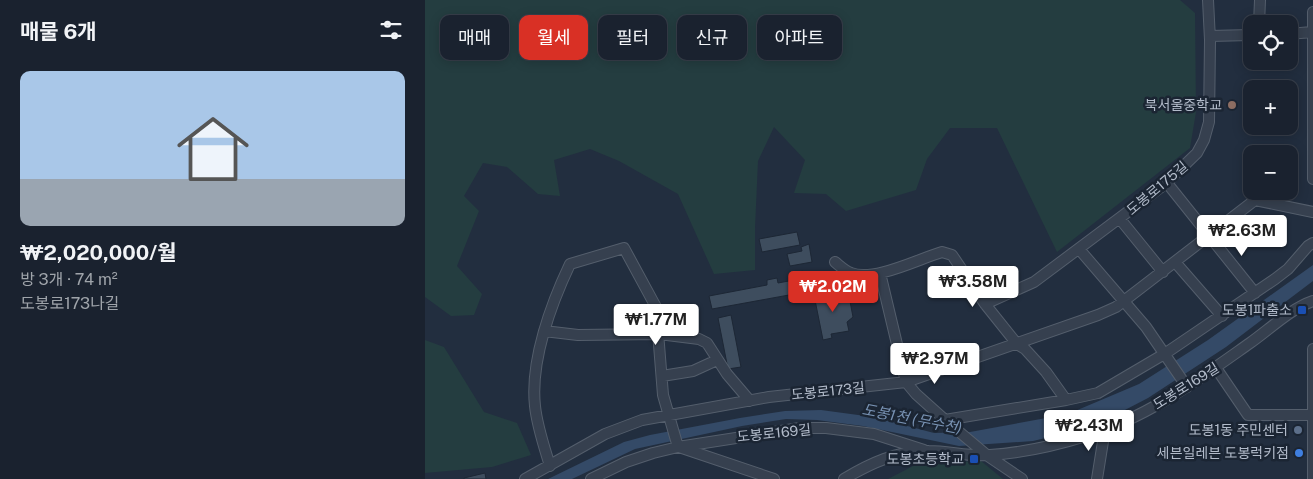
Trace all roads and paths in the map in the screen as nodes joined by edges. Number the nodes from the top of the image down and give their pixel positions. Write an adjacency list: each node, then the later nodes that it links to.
1 (1207, 0): 8 (street, 도봉로175길)
2 (1259, 0): 4 (street)
3 (1313, 12): 5 (street)
4 (1259, 15)
5 (1313, 32): 6 (street); 9 (street)
6 (1298, 33)
7 (1243, 35): 8 (street)
8 (1210, 36): 11 (street, 도봉로175길)
9 (1313, 70): 10 (street)
10 (1313, 179)
11 (1167, 182): 13 (street, 도봉로175길); 14 (street)
12 (1313, 212): 14 (street, 도봉로173길)
13 (1120, 219): 16 (street, 도봉로175길); 19 (street)
14 (1209, 236): 18 (street, 도봉로173길); 21 (street)
15 (1313, 243): 21 (street)
16 (1079, 249): 23 (street); 24 (street, 도봉로175길)
17 (835, 262): 20 (street)
18 (1175, 262): 19 (street, 도봉로173길); 25 (street)
19 (1163, 272): 23 (street, 도봉로173길)
20 (880, 273): 24 (street); 34 (street)
21 (1255, 293): 25 (street)
22 (1313, 301): 32 (street, 도봉로169길)
23 (1125, 302): 28 (street, 도봉로173길); 30 (street)
24 (985, 304): 28 (street)
25 (1222, 316): 30 (street)
26 (544, 331): 27 (street); 27 (street); 45 (street)
27 (659, 334): 31 (street); 33 (street)
28 (1017, 344): 34 (street, 도봉로173길); 36 (street)
29 (1313, 349): 38 (street)
30 (1167, 355): 35 (street); 36 (street)
31 (717, 360): 33 (street); 37 (street)
32 (1215, 368): 35 (street, 도봉로169길); 38 (street)
33 (662, 376): 39 (street)
34 (906, 382): 37 (street, 도봉로173길); 40 (street)
35 (1186, 385): 41 (street, 도봉로169길)
36 (1066, 400): 40 (street)
37 (750, 401): 39 (street, 도봉로173길)
38 (1312, 415): 52 (street)
39 (669, 417): 42 (street); 45 (street, 도봉로173길)
40 (948, 423): 44 (street)
41 (1105, 429): 44 (street, 도봉로169길); 51 (street)
42 (678, 445): 43 (street, 도봉로169길); 47 (street, 도봉로169길); 48 (street)
43 (928, 451): 44 (street, 도봉로169길); 49 (street, 도봉로169길)
44 (986, 454): 50 (street)
45 (549, 466): 46 (street, 도봉로173길)
46 (525, 479)
47 (591, 479)
48 (775, 479)
49 (844, 479)
50 (1022, 479)
51 (1097, 479)
52 (1313, 479)

